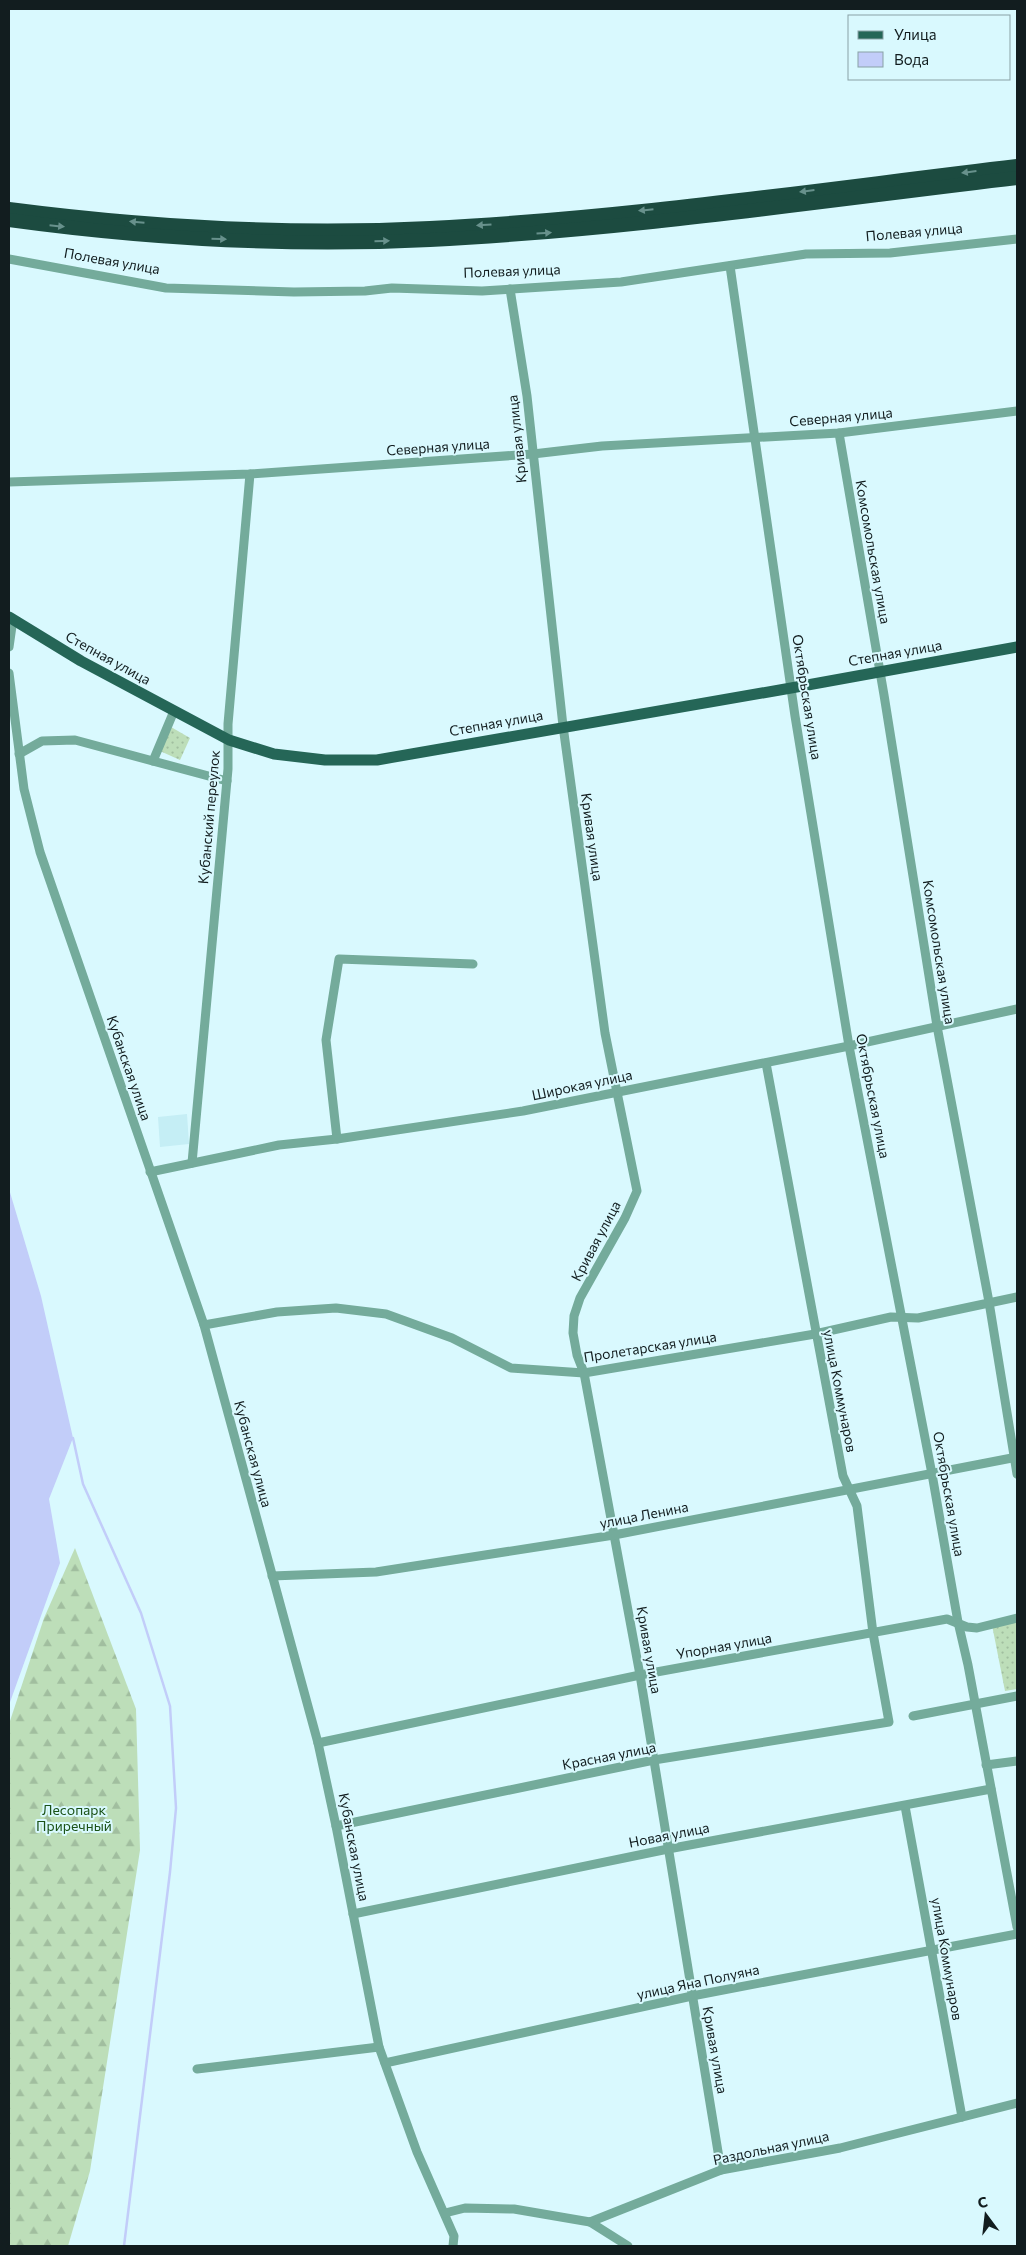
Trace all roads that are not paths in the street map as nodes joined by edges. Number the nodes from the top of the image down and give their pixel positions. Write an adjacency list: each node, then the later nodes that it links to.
1 (1017, 166): 3 (highway, one-way to 3)
2 (1017, 178): 4 (highway, Полевая улица, one-way to 2)
3 (9, 209)
4 (9, 220)
5 (1017, 239): 7 (street, Полевая улица)
6 (9, 259): 8 (street, Полевая улица)
7 (730, 266): 8 (street, Полевая улица); 11 (street, Октябрьская улица)
8 (510, 290): 12 (street, Кривая улица)
9 (1017, 411): 10 (street, Северная улица)
10 (839, 433): 11 (street, Северная улица); 18 (street, Комсомольская улица)
11 (754, 438): 12 (street, Северная улица); 20 (street, Октябрьская улица)
12 (533, 454): 13 (street, Северная улица); 22 (street, Кривая улица)
13 (250, 474): 14 (street, Северная улица); 23 (street, Кубанский переулок)
14 (9, 482)
15 (11, 618): 16 (street); 21 (main road, Степная улица)
16 (9, 647)
17 (1017, 647): 18 (main road, Степная улица)
18 (880, 671): 20 (main road, Степная улица); 29 (street, Комсомольская улица)
19 (9, 673): 24 (street, Кубанская улица)
20 (792, 688): 22 (main road, Степная улица); 30 (street, Октябрьская улица)
21 (174, 710): 23 (main road, Степная улица); 25 (street)
22 (563, 726): 23 (main road, Степная улица); 32 (street, Кривая улица)
23 (229, 740): 26 (street, Кубанский переулок)
24 (19, 754): 25 (street); 35 (street, Кубанская улица)
25 (153, 760): 26 (street)
26 (227, 781): 34 (street, Кубанский переулок)
27 (473, 964): 33 (street)
28 (1017, 1009): 29 (street, Широкая улица)
29 (937, 1026): 30 (street, Широкая улица); 37 (street, Комсомольская улица)
30 (849, 1046): 31 (street, Широкая улица); 38 (street, Октябрьская улица)
31 (766, 1062): 32 (street, Широкая улица); 40 (street, улица Коммунаров)
32 (617, 1091): 33 (street, Широкая улица); 41 (street, Кривая улица)
33 (337, 1139): 34 (street, Широкая улица)
34 (192, 1163): 35 (street, Широкая улица)
35 (150, 1172): 39 (street, Кубанская улица)
36 (1017, 1297): 37 (street, Пролетарская улица)
37 (989, 1302): 38 (street, Пролетарская улица); 42 (street, Комсомольская улица)
38 (902, 1318): 40 (street, Пролетарская улица); 43 (street, Октябрьская улица)
39 (204, 1325): 41 (street, Пролетарская улица); 47 (street, Кубанская улица)
40 (815, 1334): 41 (street, Пролетарская улица); 45 (street, улица Коммунаров)
41 (584, 1373): 46 (street, Кривая улица)
42 (1016, 1457): 43 (street, улица Ленина); 44 (street, Комсомольская улица)
43 (932, 1474): 45 (street, улица Ленина); 49 (street, Октябрьская улица)
44 (1017, 1474)
45 (850, 1489): 46 (street, улица Ленина); 50 (street, улица Коммунаров)
46 (614, 1535): 47 (street, улица Ленина); 51 (street, Кривая улица)
47 (272, 1576): 56 (street, Кубанская улица)
48 (1017, 1618): 49 (street, Упорная улица)
49 (958, 1622): 50 (street, Упорная улица); 53 (street, Октябрьская улица)
50 (874, 1633): 51 (street, Упорная улица); 55 (street, улица Коммунаров)
51 (640, 1675): 56 (street, Упорная улица); 57 (street, Кривая улица)
52 (1017, 1696): 53 (street)
53 (975, 1703): 54 (street); 59 (street, Октябрьская улица)
54 (913, 1716)
55 (889, 1722): 57 (street, Красная улица)
56 (318, 1743): 62 (street, Кубанская улица)
57 (654, 1760): 62 (street, Красная улица); 63 (street, Кривая улица)
58 (1017, 1762): 59 (street)
59 (986, 1765): 60 (street, Октябрьская улица)
60 (991, 1789): 61 (street, Новая улица); 65 (street, Октябрьская улица)
61 (905, 1806): 63 (street, Новая улица); 67 (street, улица Коммунаров)
62 (336, 1826): 64 (street, Кубанская улица)
63 (668, 1848): 64 (street, Новая улица); 68 (street, Кривая улица)
64 (353, 1914): 69 (street, Кубанская улица)
65 (1017, 1927)
66 (1017, 1934): 67 (street, улица Яна Полуяна)
67 (932, 1951): 68 (street, улица Яна Полуяна); 73 (street, улица Коммунаров)
68 (692, 1996): 70 (street, улица Яна Полуяна); 74 (street, Кривая улица)
69 (379, 2047): 70 (street, Кубанская улица); 71 (street)
70 (386, 2063): 75 (street, Кубанская улица)
71 (197, 2069)
72 (1017, 2103): 73 (street, Раздольная улица)
73 (962, 2117): 74 (street, Раздольная улица)
74 (721, 2170): 76 (street, Раздольная улица)
75 (445, 2213): 76 (street); 77 (street, Кубанская улица)
76 (590, 2222): 78 (street)
77 (453, 2246)
78 (628, 2246)

